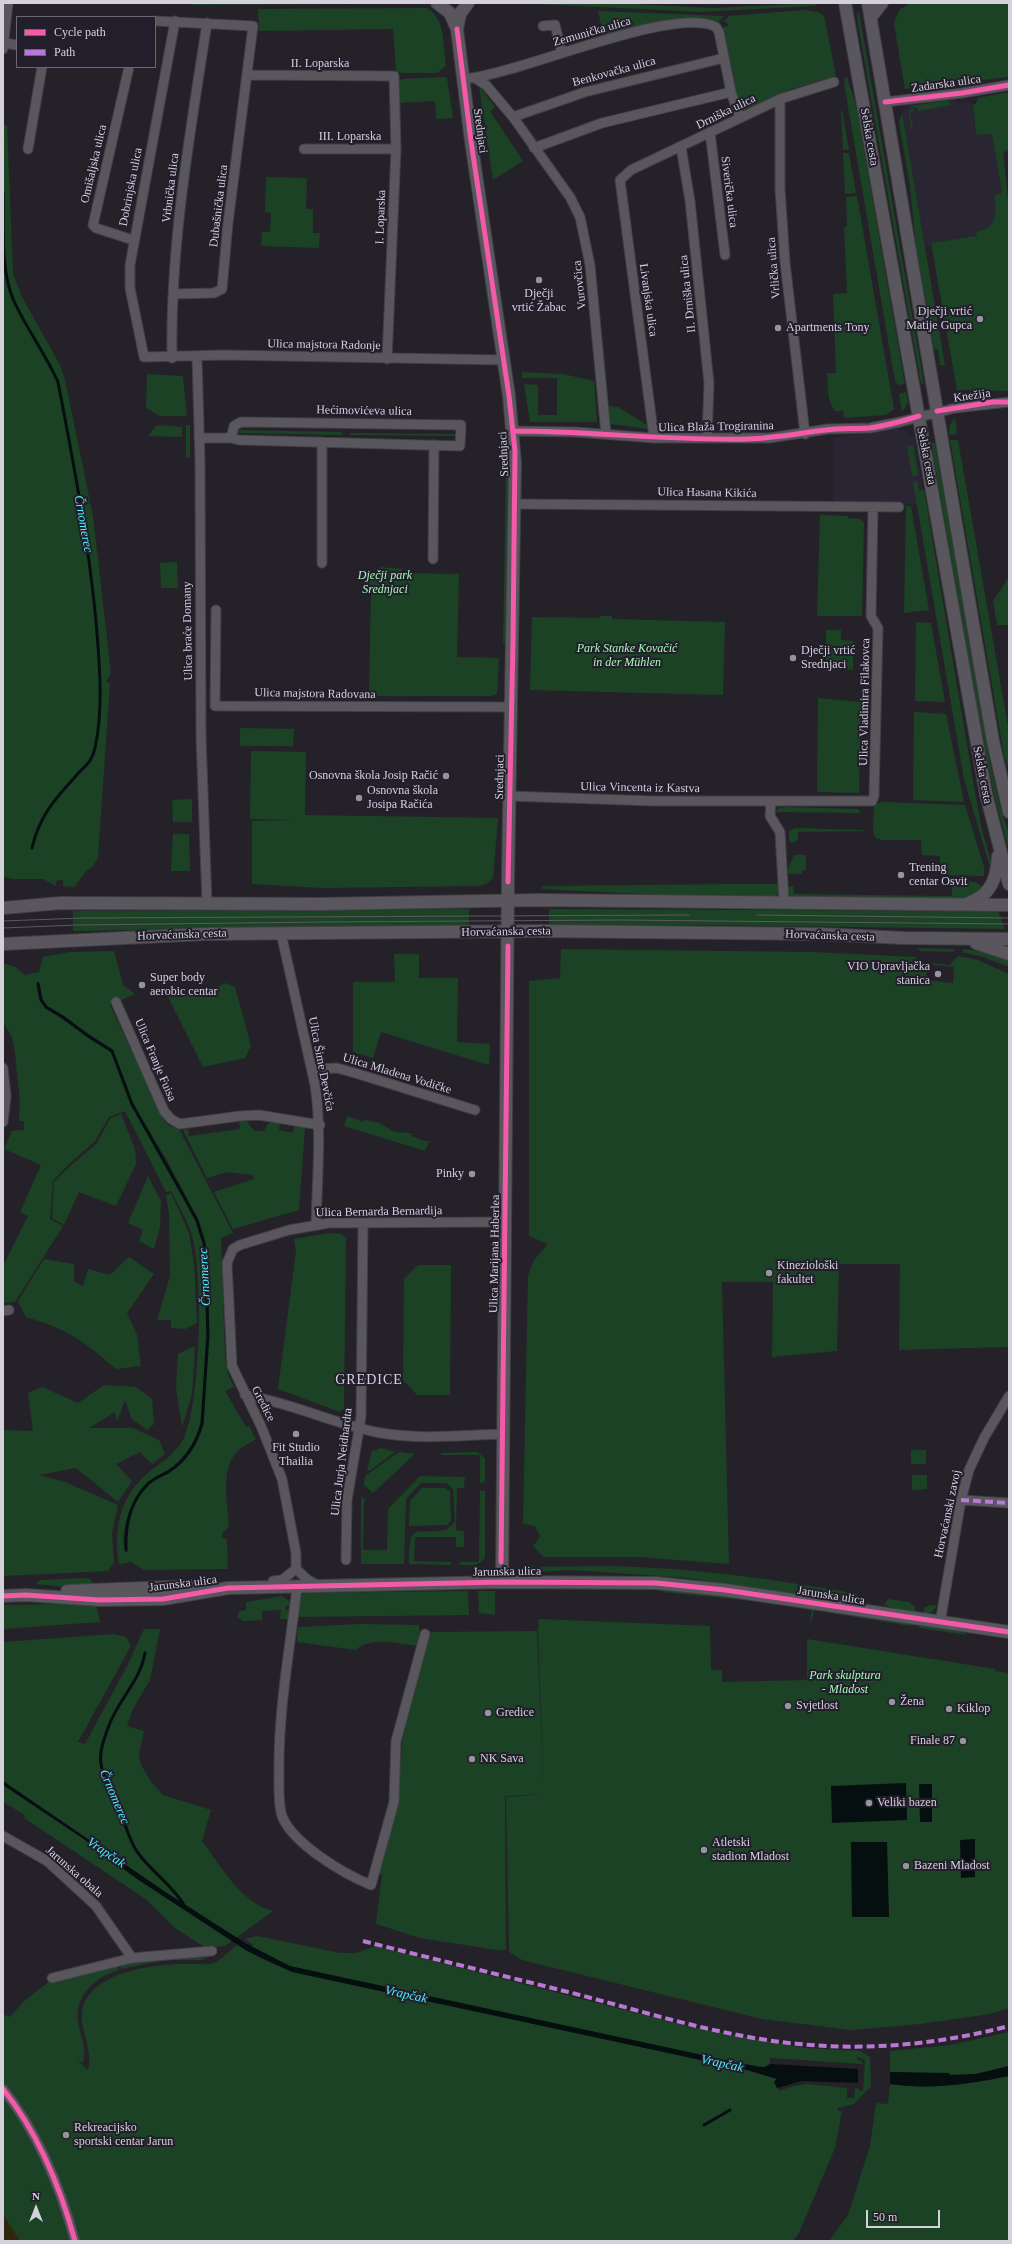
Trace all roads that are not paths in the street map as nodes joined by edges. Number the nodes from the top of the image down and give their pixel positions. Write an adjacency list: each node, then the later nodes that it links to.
1 (8, 3): 14 (street)
2 (437, 3): 12 (street)
3 (468, 3): 12 (street)
4 (868, 3): 7 (street, Selska cesta)
5 (882, 3): 7 (street)
6 (843, 5): 46 (street, Selska cesta)
7 (871, 17): 26 (street, Selska cesta)
8 (156, 21): 9 (street)
9 (175, 21): 10 (street); 36 (street, Dobrinjska ulica)
10 (207, 23): 19 (street); 38 (street, Vrbnička ulica)
11 (543, 26): 15 (street)
12 (457, 29): 21 (street, Srednjaci)
13 (16, 45): 14 (street)
14 (4, 46)
15 (562, 53): 16 (street, Zemunička ulica); 21 (street, Zemunička ulica)
16 (724, 58): 24 (street); 27 (street, Benkovačka ulica)
17 (42, 68): 34 (street)
18 (129, 68): 36 (street, Omišaljska ulica)
19 (247, 75): 20 (street, II. Loparska); 38 (street, Dubašnička ulica)
20 (394, 76): 33 (street, I. Loparska)
21 (469, 78): 27 (street, Vurovčica); 43 (street, Srednjaci)
22 (834, 82): 25 (street, Drniška ulica)
23 (1009, 85): 26 (street, Zadarska ulica)
24 (731, 92): 28 (street); 31 (street)
25 (780, 99): 28 (street, Drniška ulica); 49 (street, Vrlička ulica)
26 (885, 102): 45 (street, Selska cesta)
27 (513, 117): 31 (street, Vurovčica)
28 (740, 118): 29 (street, Drniška ulica)
29 (710, 132): 30 (street, Drniška ulica); 37 (street, Siverička ulica)
30 (681, 147): 35 (street, Drniška ulica); 53 (street, II. Drniška ulica)
31 (534, 148): 48 (street, Vurovčica)
32 (304, 149): 33 (street, III. Loparska)
33 (396, 149): 42 (street, I. Loparska)
34 (28, 150)
35 (631, 170): 52 (street, Livanjska ulica)
36 (133, 240): 39 (street, Dobrinjska ulica)
37 (725, 255)
38 (173, 294): 41 (street, Vrbnička ulica)
39 (144, 357): 41 (street, Ulica majstora Radonje)
40 (197, 357): 41 (street, Ulica majstora Radonje); 42 (street, Ulica majstora Radonje); 50 (street, Ulica braće Domany)
41 (172, 358)
42 (387, 359): 43 (street, Ulica majstora Radonje)
43 (503, 360): 47 (street, Srednjaci)
44 (1009, 402): 45 (street, Knežija)
45 (937, 411): 46 (street, Knežija); 66 (street, Selska cesta)
46 (919, 416): 49 (street, Ulica Blaža Trogiranina); 67 (street, Selska cesta)
47 (513, 431): 48 (street, Ulica Blaža Trogiranina); 56 (street, Srednjaci)
48 (606, 434): 52 (street, Ulica Blaža Trogiranina)
49 (805, 434): 53 (street, Ulica Blaža Trogiranina)
50 (200, 438): 51 (street, Hećimovićeva ulica); 71 (street, Ulica braće Domany)
51 (231, 438): 54 (street, Hećimovićeva ulica); 55 (street, Hećimovićeva ulica)
52 (654, 438): 53 (street, Ulica Blaža Trogiranina)
53 (707, 438)
54 (322, 442): 55 (street, Hećimovićeva ulica); 60 (street)
55 (434, 445): 59 (street)
56 (515, 504): 57 (street, Ulica Hasana Kikića); 62 (street, Srednjaci)
57 (873, 507): 58 (street, Ulica Hasana Kikića); 65 (street, Ulica Vladimira Filakovca)
58 (899, 507)
59 (432, 559)
60 (322, 563)
61 (216, 610): 62 (street, Ulica majstora Radovana)
62 (511, 707): 63 (street, Srednjaci)
63 (509, 796): 64 (street, Ulica Vincenta iz Kastva); 69 (street, Srednjaci)
64 (771, 801): 65 (street, Ulica Vincenta iz Kastva); 70 (street)
65 (868, 801)
66 (1009, 812)
67 (998, 850): 68 (street, Selska cesta); 72 (street)
68 (1009, 884)
69 (508, 901): 70 (street); 71 (street); 75 (street, Srednjaci)
70 (784, 902): 72 (street)
71 (207, 904): 74 (street)
72 (966, 904): 73 (street)
73 (1009, 905)
74 (3, 908)
75 (508, 932): 76 (street, Horvaćanska cesta); 77 (street, Horvaćanska cesta); 87 (street, Ulica Marijana Haberlea)
76 (281, 933): 79 (street, Horvaćanska cesta); 83 (street, Ulica Šime Devčića)
77 (962, 939): 78 (street, Horvaćanska cesta); 80 (street)
78 (1009, 940)
79 (3, 944)
80 (1009, 954)
81 (116, 1002): 86 (street, Ulica Franje Fuisa)
82 (3, 1068): 85 (street)
83 (312, 1069): 84 (street, Ulica Mladena Vodičke); 86 (street, Ulica Šime Devčića)
84 (475, 1110)
85 (3, 1122)
86 (320, 1125): 89 (street, Ulica Šime Devčića)
87 (505, 1222): 88 (street, Ulica Bernarda Bernardija); 94 (street, Ulica Marijana Haberlea)
88 (363, 1223): 89 (street, Ulica Bernarda Bernardija); 93 (street, Ulica Jurja Neidhardta)
89 (316, 1225): 90 (street, Ulica Bernarda Bernardija)
90 (233, 1249): 91 (street, Gredice)
91 (245, 1395): 93 (street); 98 (street, Gredice)
92 (1009, 1396): 95 (street, Horvaćanski zavoj)
93 (360, 1428): 94 (street); 97 (street, Ulica Jurja Neidhardta)
94 (503, 1434): 100 (street, Ulica Marijana Haberlea)
95 (961, 1500): 96 (street); 105 (street, Horvaćanski zavoj)
96 (1009, 1503)
97 (346, 1560)
98 (296, 1569): 99 (street); 102 (street)
99 (273, 1581): 101 (street, Jarunska ulica); 103 (street, Jarunska ulica)
100 (502, 1582): 102 (street, Jarunska ulica); 105 (street, Jarunska ulica)
101 (297, 1587): 102 (street, Jarunska ulica); 104 (street, Jarunska ulica); 107 (street)
102 (321, 1587)
103 (3, 1591)
104 (3, 1596)
105 (940, 1623): 106 (street, Jarunska ulica)
106 (1009, 1632)
107 (425, 1634)
108 (3, 1836): 110 (street, Jarunska obala)
109 (212, 1951): 110 (street)
110 (132, 1958): 111 (street)
111 (52, 1978)
112 (3, 2089): 113 (street)
113 (76, 2241)

